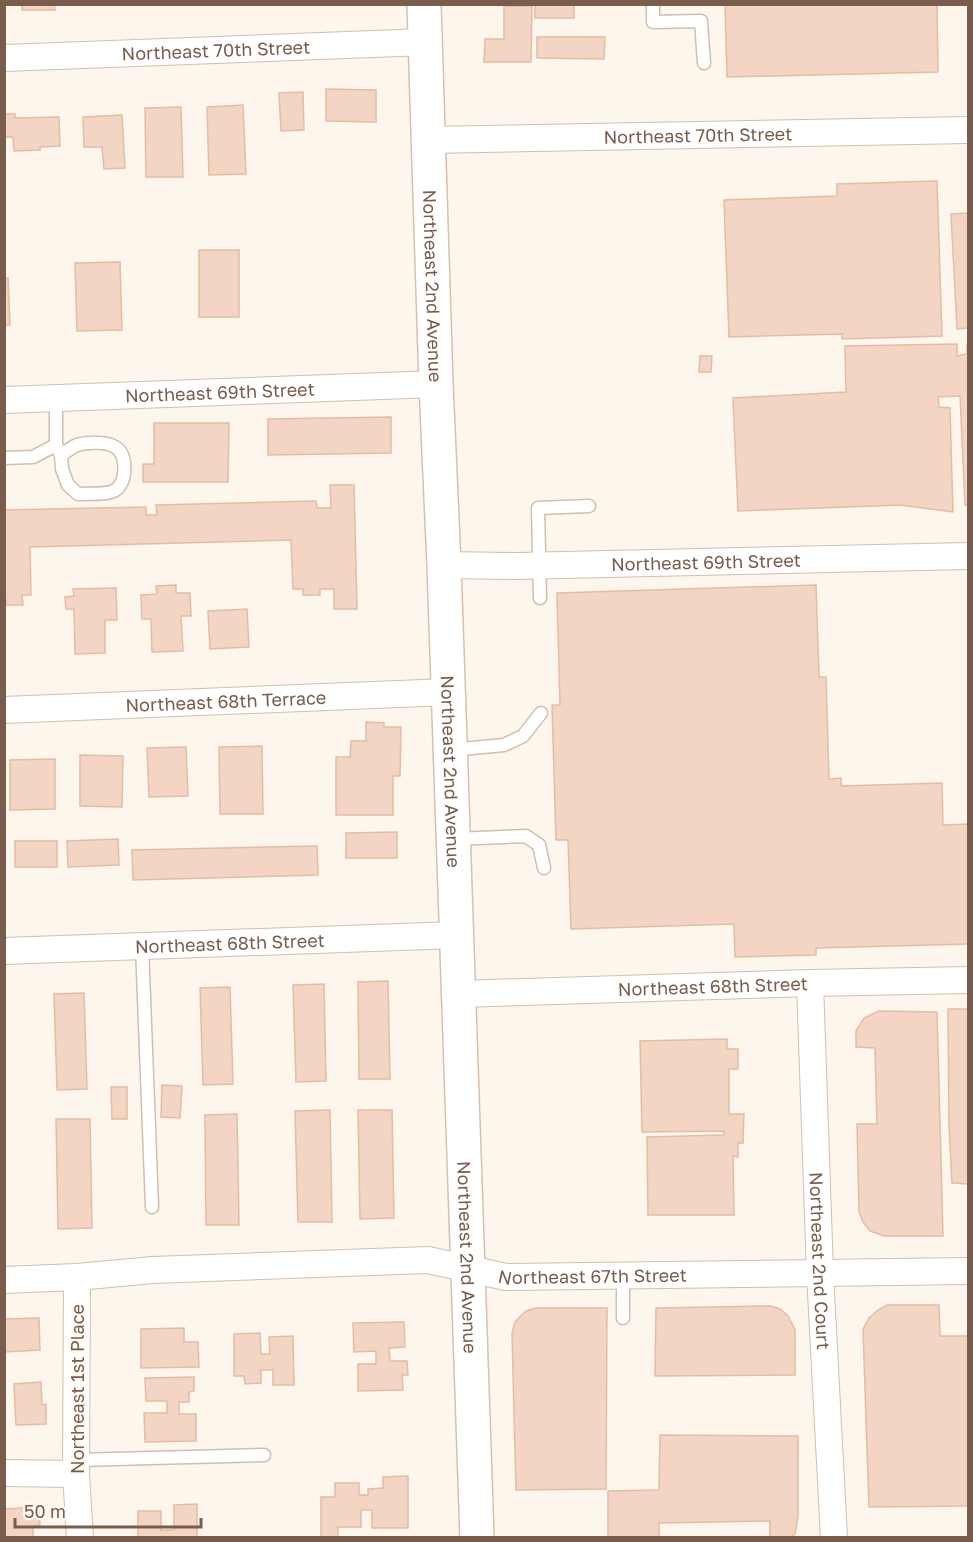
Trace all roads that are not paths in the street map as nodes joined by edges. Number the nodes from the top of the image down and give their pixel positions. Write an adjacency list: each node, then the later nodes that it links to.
1 (424, 4): 3 (main road, Northeast 2nd Avenue)
2 (653, 4): 5 (lane)
3 (426, 42): 4 (street, Northeast 70th Street); 7 (main road, Northeast 2nd Avenue)
4 (4, 58)
5 (704, 63)
6 (969, 130): 7 (street, Northeast 70th Street)
7 (428, 140): 8 (main road, Northeast 2nd Avenue)
8 (436, 384): 9 (street, Northeast 69th Street); 15 (main road, Northeast 2nd Avenue)
9 (56, 399): 10 (street, Northeast 69th Street); 11 (lane)
10 (4, 400)
11 (59, 450): 11 (lane); 12 (lane)
12 (4, 458)
13 (589, 506): 16 (lane)
14 (969, 556): 16 (street, Northeast 69th Street)
15 (444, 565): 16 (street, Northeast 69th Street); 18 (main road, Northeast 2nd Avenue)
16 (539, 565): 17 (lane)
17 (540, 597)
18 (448, 692): 19 (street, Northeast 68th Terrace); 21 (main road, Northeast 2nd Avenue)
19 (4, 710)
20 (541, 713): 21 (lane)
21 (450, 750): 22 (main road, Northeast 2nd Avenue)
22 (453, 839): 23 (lane); 24 (main road, Northeast 2nd Avenue)
23 (544, 868)
24 (456, 935): 25 (street, Northeast 68th Street); 29 (main road, Northeast 2nd Avenue)
25 (142, 945): 26 (street, Northeast 68th Street); 30 (lane)
26 (4, 951)
27 (969, 980): 28 (street, Northeast 68th Street)
28 (810, 983): 29 (street, Northeast 68th Street); 33 (street, Northeast 2nd Court)
29 (458, 994): 31 (main road, Northeast 2nd Avenue)
30 (152, 1207)
31 (468, 1269): 34 (street, Northeast 67th Street); 35 (street, Northeast 67th Street); 42 (main road, Northeast 2nd Avenue)
32 (969, 1271): 33 (street, Northeast 67th Street)
33 (820, 1273): 34 (street, Northeast 67th Street); 43 (street, Northeast 2nd Court)
34 (623, 1276): 37 (lane)
35 (77, 1277): 36 (street, Northeast 67th Street); 39 (street, Northeast 1st Place)
36 (4, 1280)
37 (623, 1318)
38 (264, 1455): 39 (lane)
39 (76, 1467): 40 (street); 41 (street, Northeast 1st Place)
40 (4, 1473)
41 (80, 1538)
42 (477, 1538)
43 (834, 1538)

